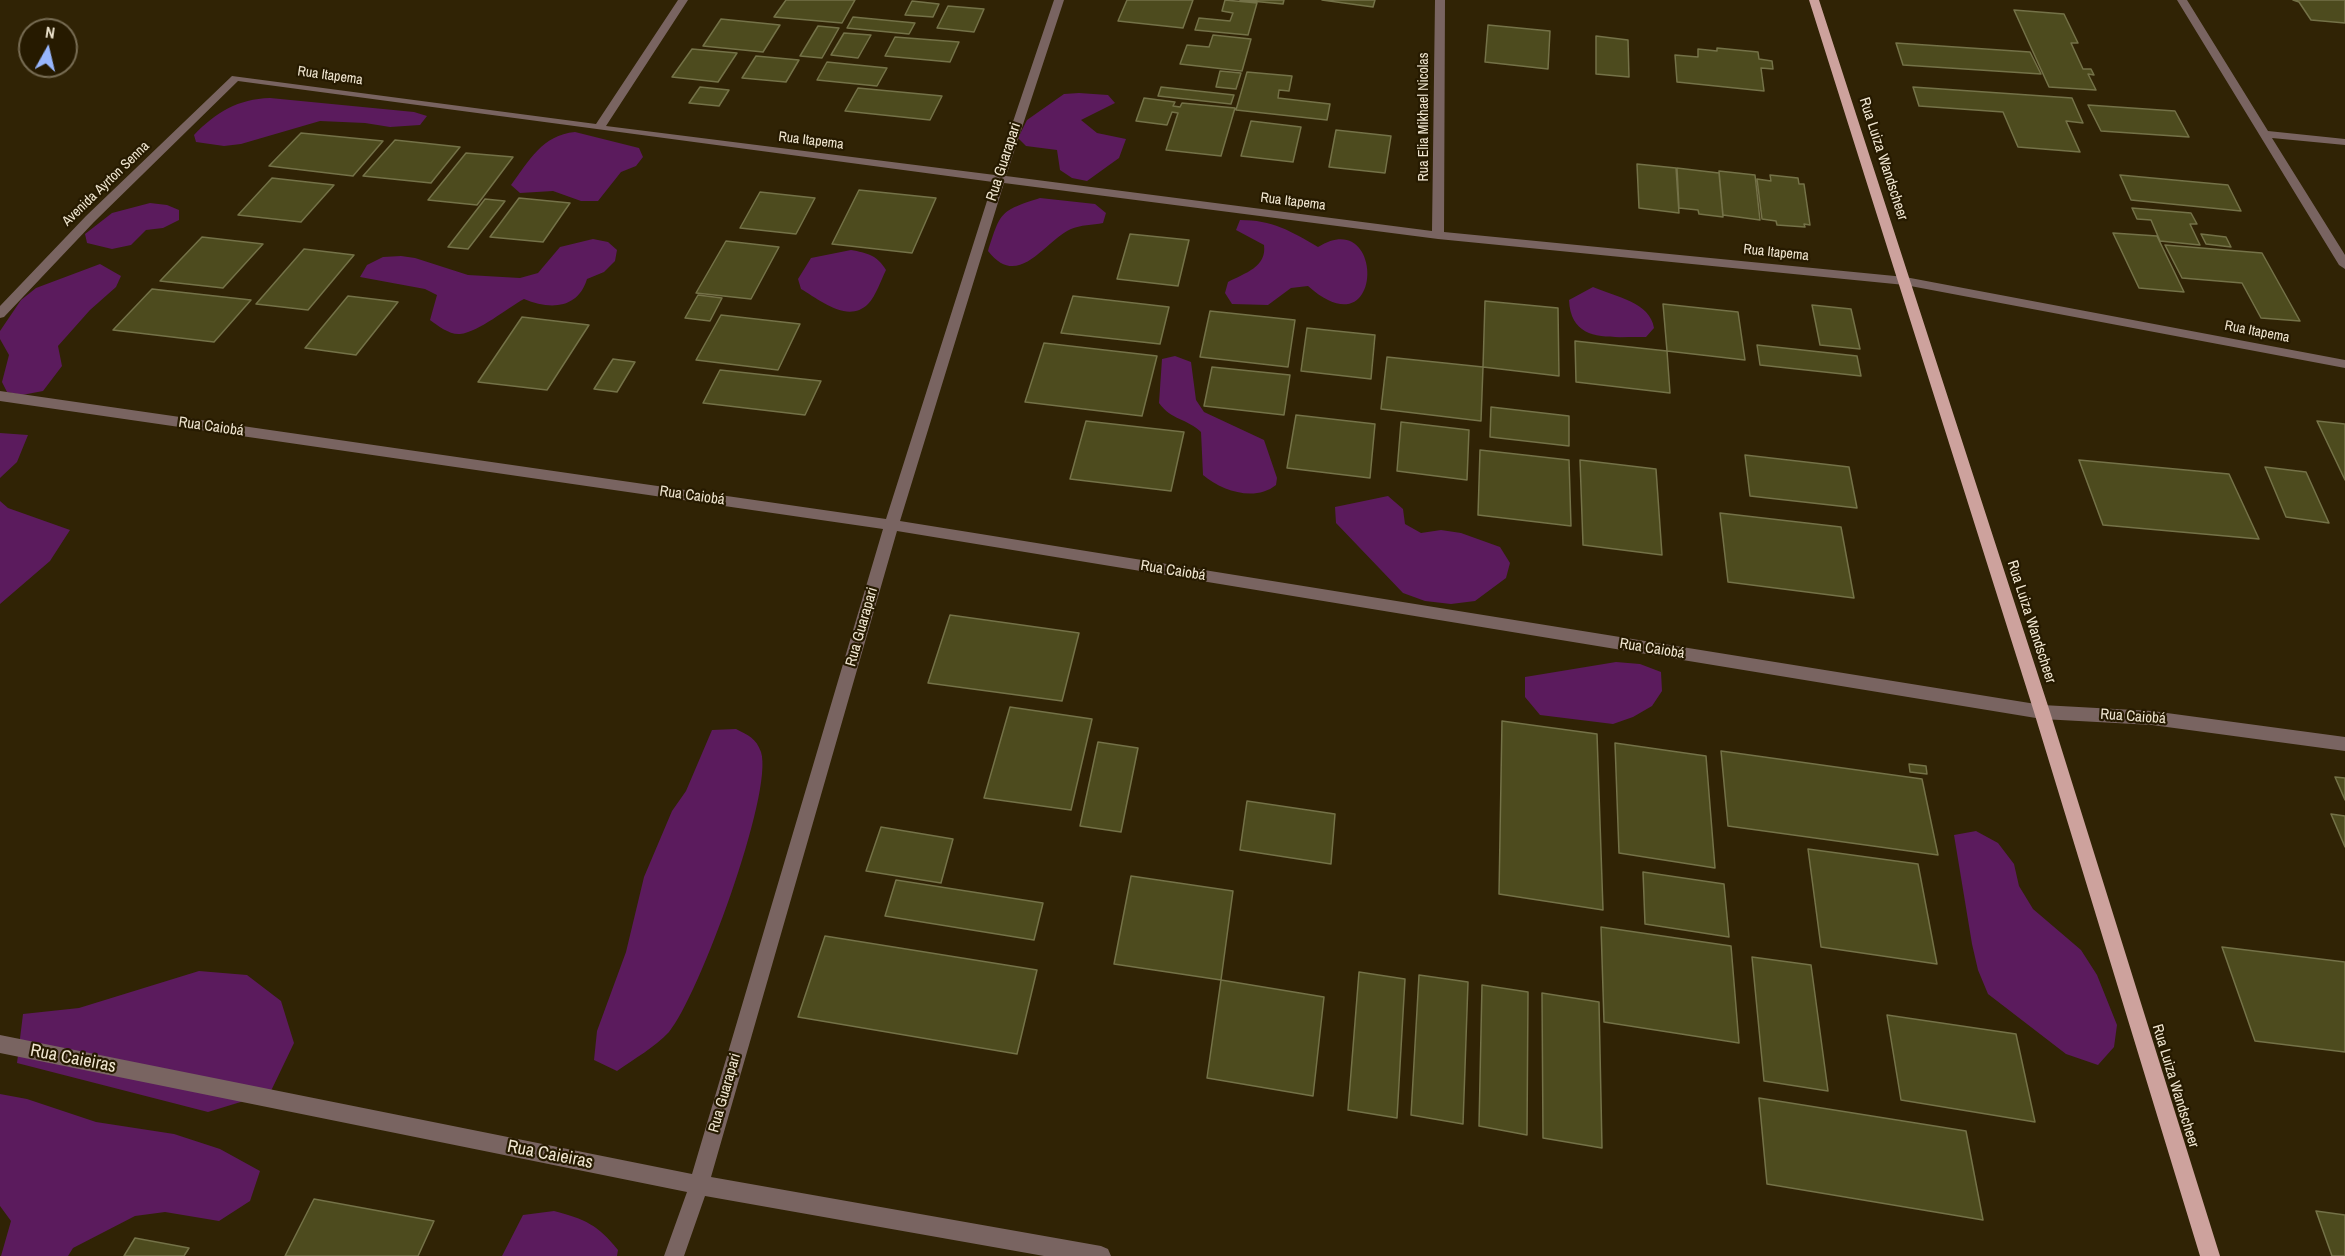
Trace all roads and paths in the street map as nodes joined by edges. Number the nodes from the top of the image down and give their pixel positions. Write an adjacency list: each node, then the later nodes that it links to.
1 (683, 0): 7 (street)
2 (1059, 0): 10 (street, Rua Guarapari)
3 (1440, 0): 11 (street, Rua Elia Mikhael Nicolas)
4 (1814, 0): 13 (main road, Rua Luiza Wandscheer)
5 (2182, 0): 8 (street)
6 (236, 78): 7 (street, Rua Itapema); 14 (street, Avenida Ayrton Senna)
7 (599, 128): 10 (street, Rua Itapema)
8 (2264, 134): 9 (street); 12 (street)
9 (2345, 142)
10 (997, 180): 11 (street, Rua Itapema); 17 (street, Rua Guarapari)
11 (1438, 235): 13 (street, Rua Itapema)
12 (2345, 265)
13 (1905, 281): 15 (street, Rua Itapema); 18 (main road, Rua Luiza Wandscheer)
14 (0, 314)
15 (2345, 364)
16 (0, 396): 17 (street, Rua Caiobá)
17 (891, 525): 18 (street, Rua Caiobá); 21 (street, Rua Guarapari)
18 (2043, 712): 19 (street, Rua Caiobá); 24 (main road, Rua Luiza Wandscheer)
19 (2345, 744)
20 (0, 1044): 21 (street, Rua Caieiras)
21 (699, 1185): 22 (street, Rua Guarapari); 23 (street, Rua Caieiras)
22 (674, 1256)
23 (1101, 1256)
24 (2210, 1256)

